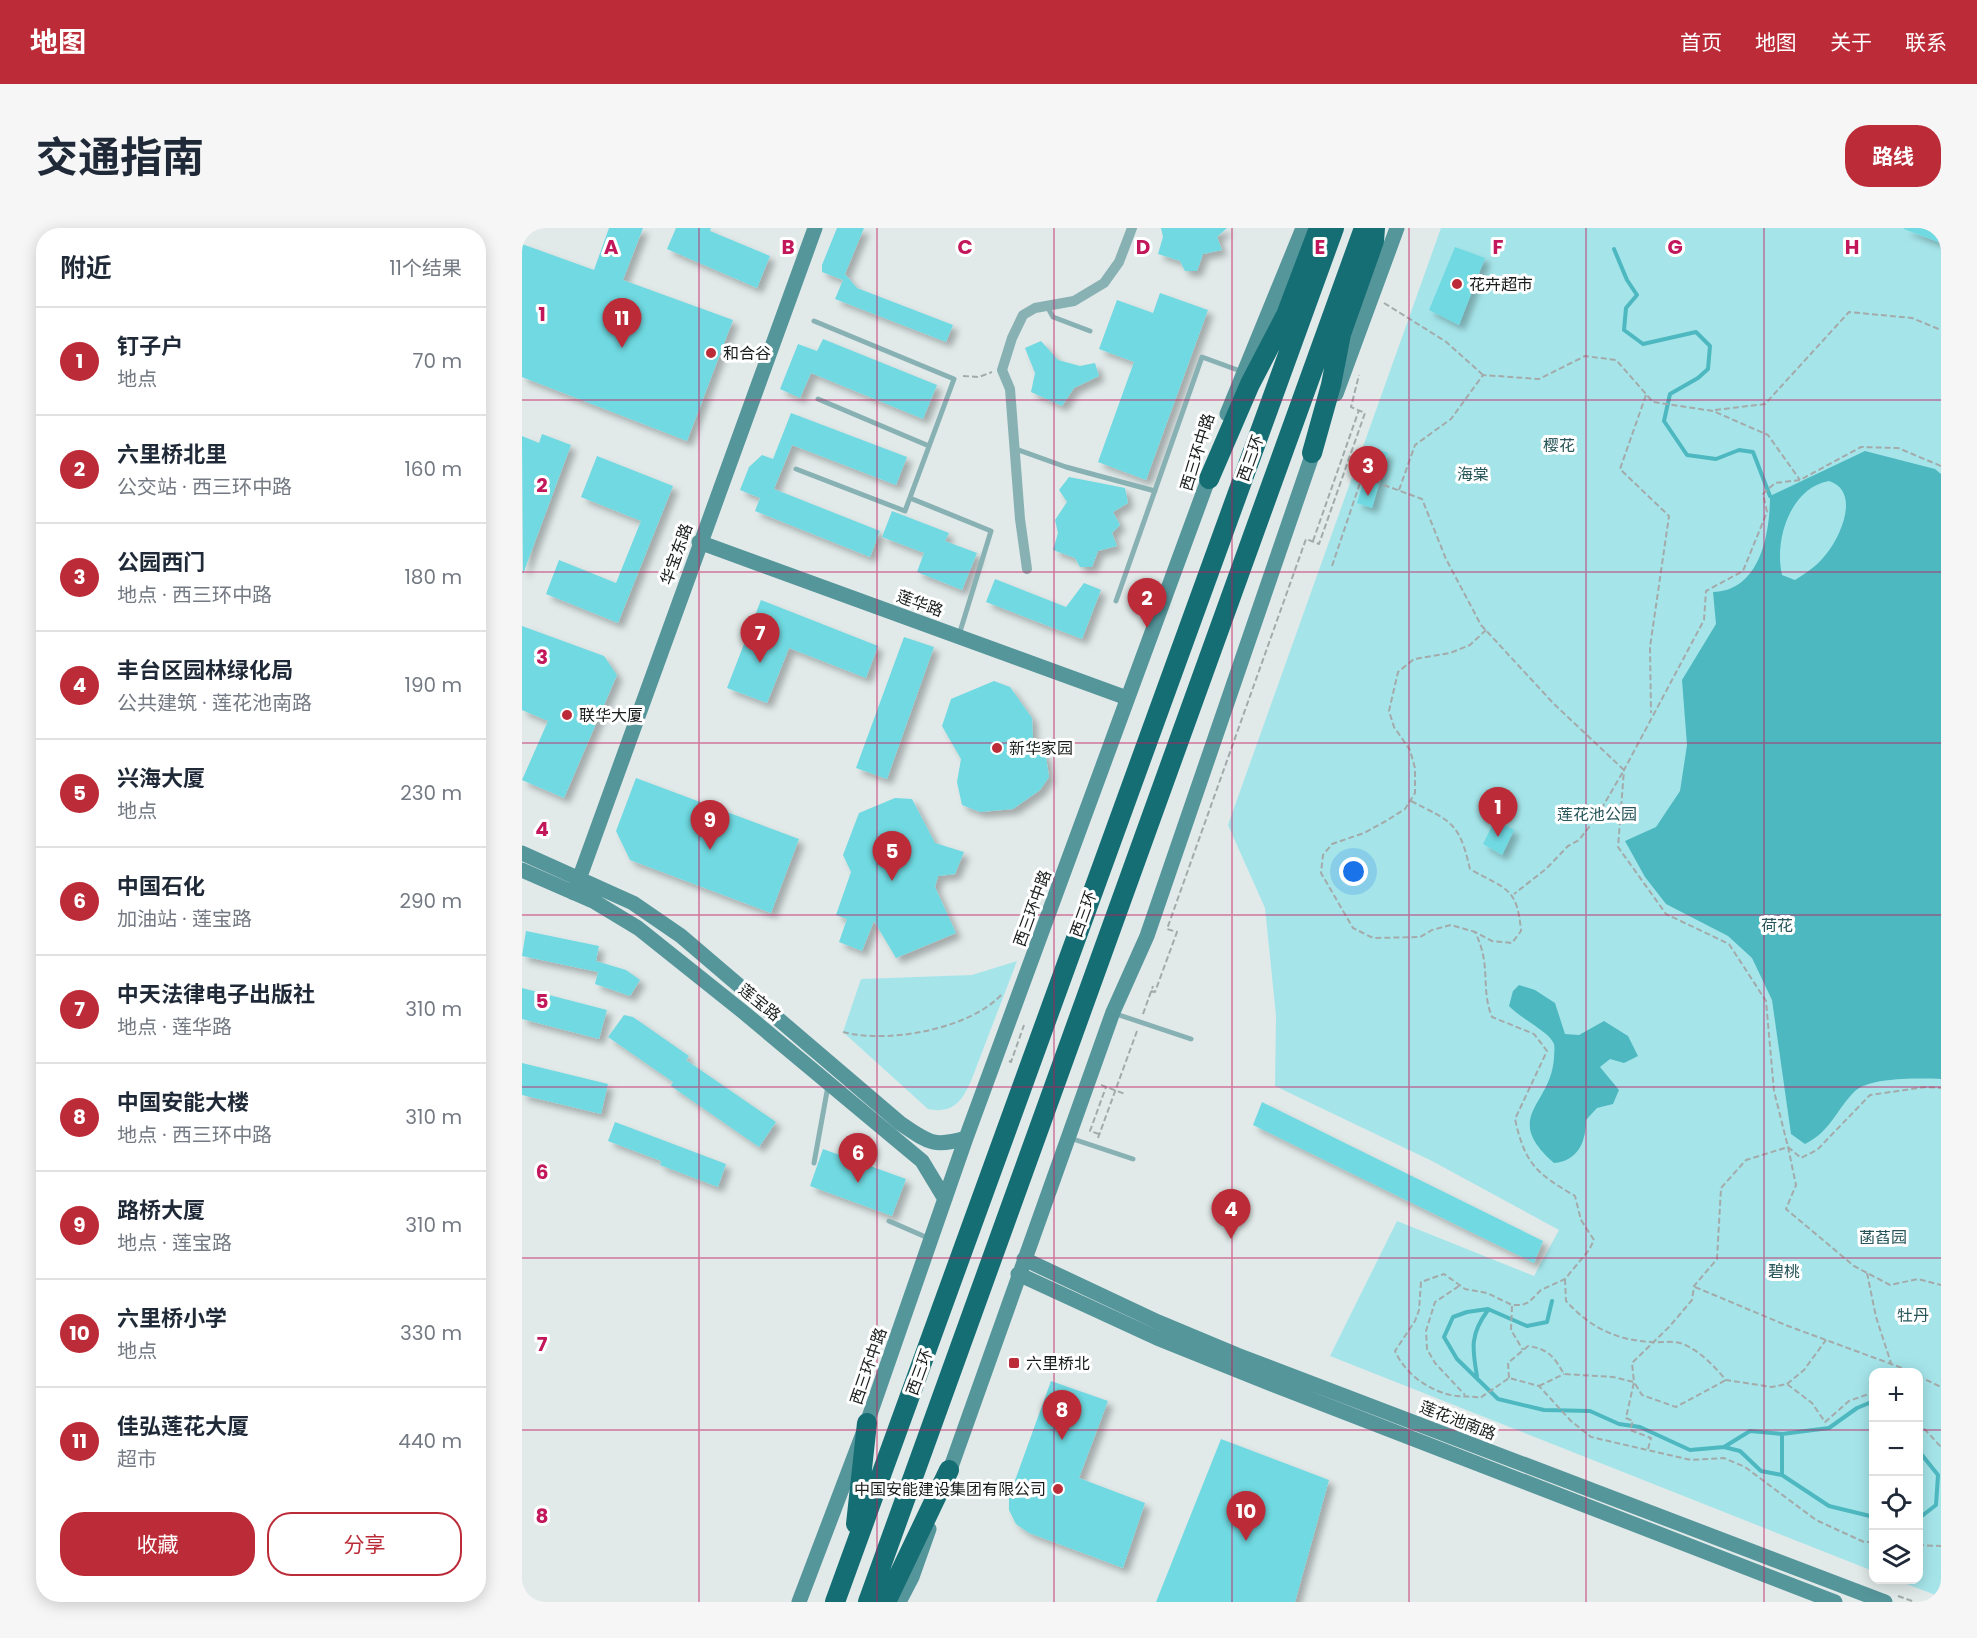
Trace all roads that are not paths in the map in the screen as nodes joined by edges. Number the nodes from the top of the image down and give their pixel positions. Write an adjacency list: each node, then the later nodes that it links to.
1 (815, 228): 21 (street, 华宝东路)
2 (1132, 228): 9 (street)
3 (1303, 228): 12 (street, 西三环中路)
4 (1319, 228): 18 (highway)
5 (1334, 228): 43 (highway, 西三环)
6 (1364, 228): 46 (highway, 西三环)
7 (1375, 228): 16 (highway)
8 (1397, 228): 16 (street)
9 (1047, 306): 11 (lane); 15 (street)
10 (814, 321): 14 (lane)
11 (1090, 332)
12 (1244, 372): 18 (street, 西三环中路); 19 (lane)
13 (818, 399): 14 (lane)
14 (929, 446): 20 (lane)
15 (1016, 449): 19 (lane); 22 (street)
16 (1312, 453): 29 (street)
17 (796, 469): 20 (lane)
18 (1209, 479): 25 (street, 西三环中路)
19 (1155, 491): 23 (lane)
20 (910, 498): 24 (lane)
21 (699, 542): 24 (street, 莲华路); 28 (street, 华宝东路)
22 (1027, 569)
23 (1116, 601)
24 (958, 636): 25 (street, 莲华路)
25 (1127, 699): 33 (street, 西三环中路)
26 (522, 853): 28 (street, 莲宝路)
27 (522, 870): 28 (street, 莲宝路)
28 (576, 886): 31 (street, 莲宝路); 33 (street, 莲宝路)
29 (1113, 1012): 30 (lane); 32 (street)
30 (1191, 1039)
31 (828, 1082): 35 (lane); 36 (street, 莲宝路)
32 (1069, 1137): 34 (lane); 39 (street)
33 (966, 1138): 36 (street, 西三环中路)
34 (1133, 1159)
35 (814, 1162)
36 (945, 1199): 38 (street, 西三环中路)
37 (889, 1221): 38 (lane)
38 (931, 1239): 41 (street, 西三环中路)
39 (1024, 1259): 40 (street); 50 (street, 莲花池南路)
40 (1018, 1274): 42 (street); 49 (street, 莲花池南路)
41 (867, 1423): 43 (highway); 44 (street, 西三环中路)
42 (949, 1470): 47 (highway); 48 (street)
43 (852, 1558): 45 (highway, 西三环)
44 (799, 1602)
45 (835, 1602)
46 (868, 1602)
47 (886, 1602)
48 (900, 1602)
49 (1835, 1602)
50 (1885, 1602)

